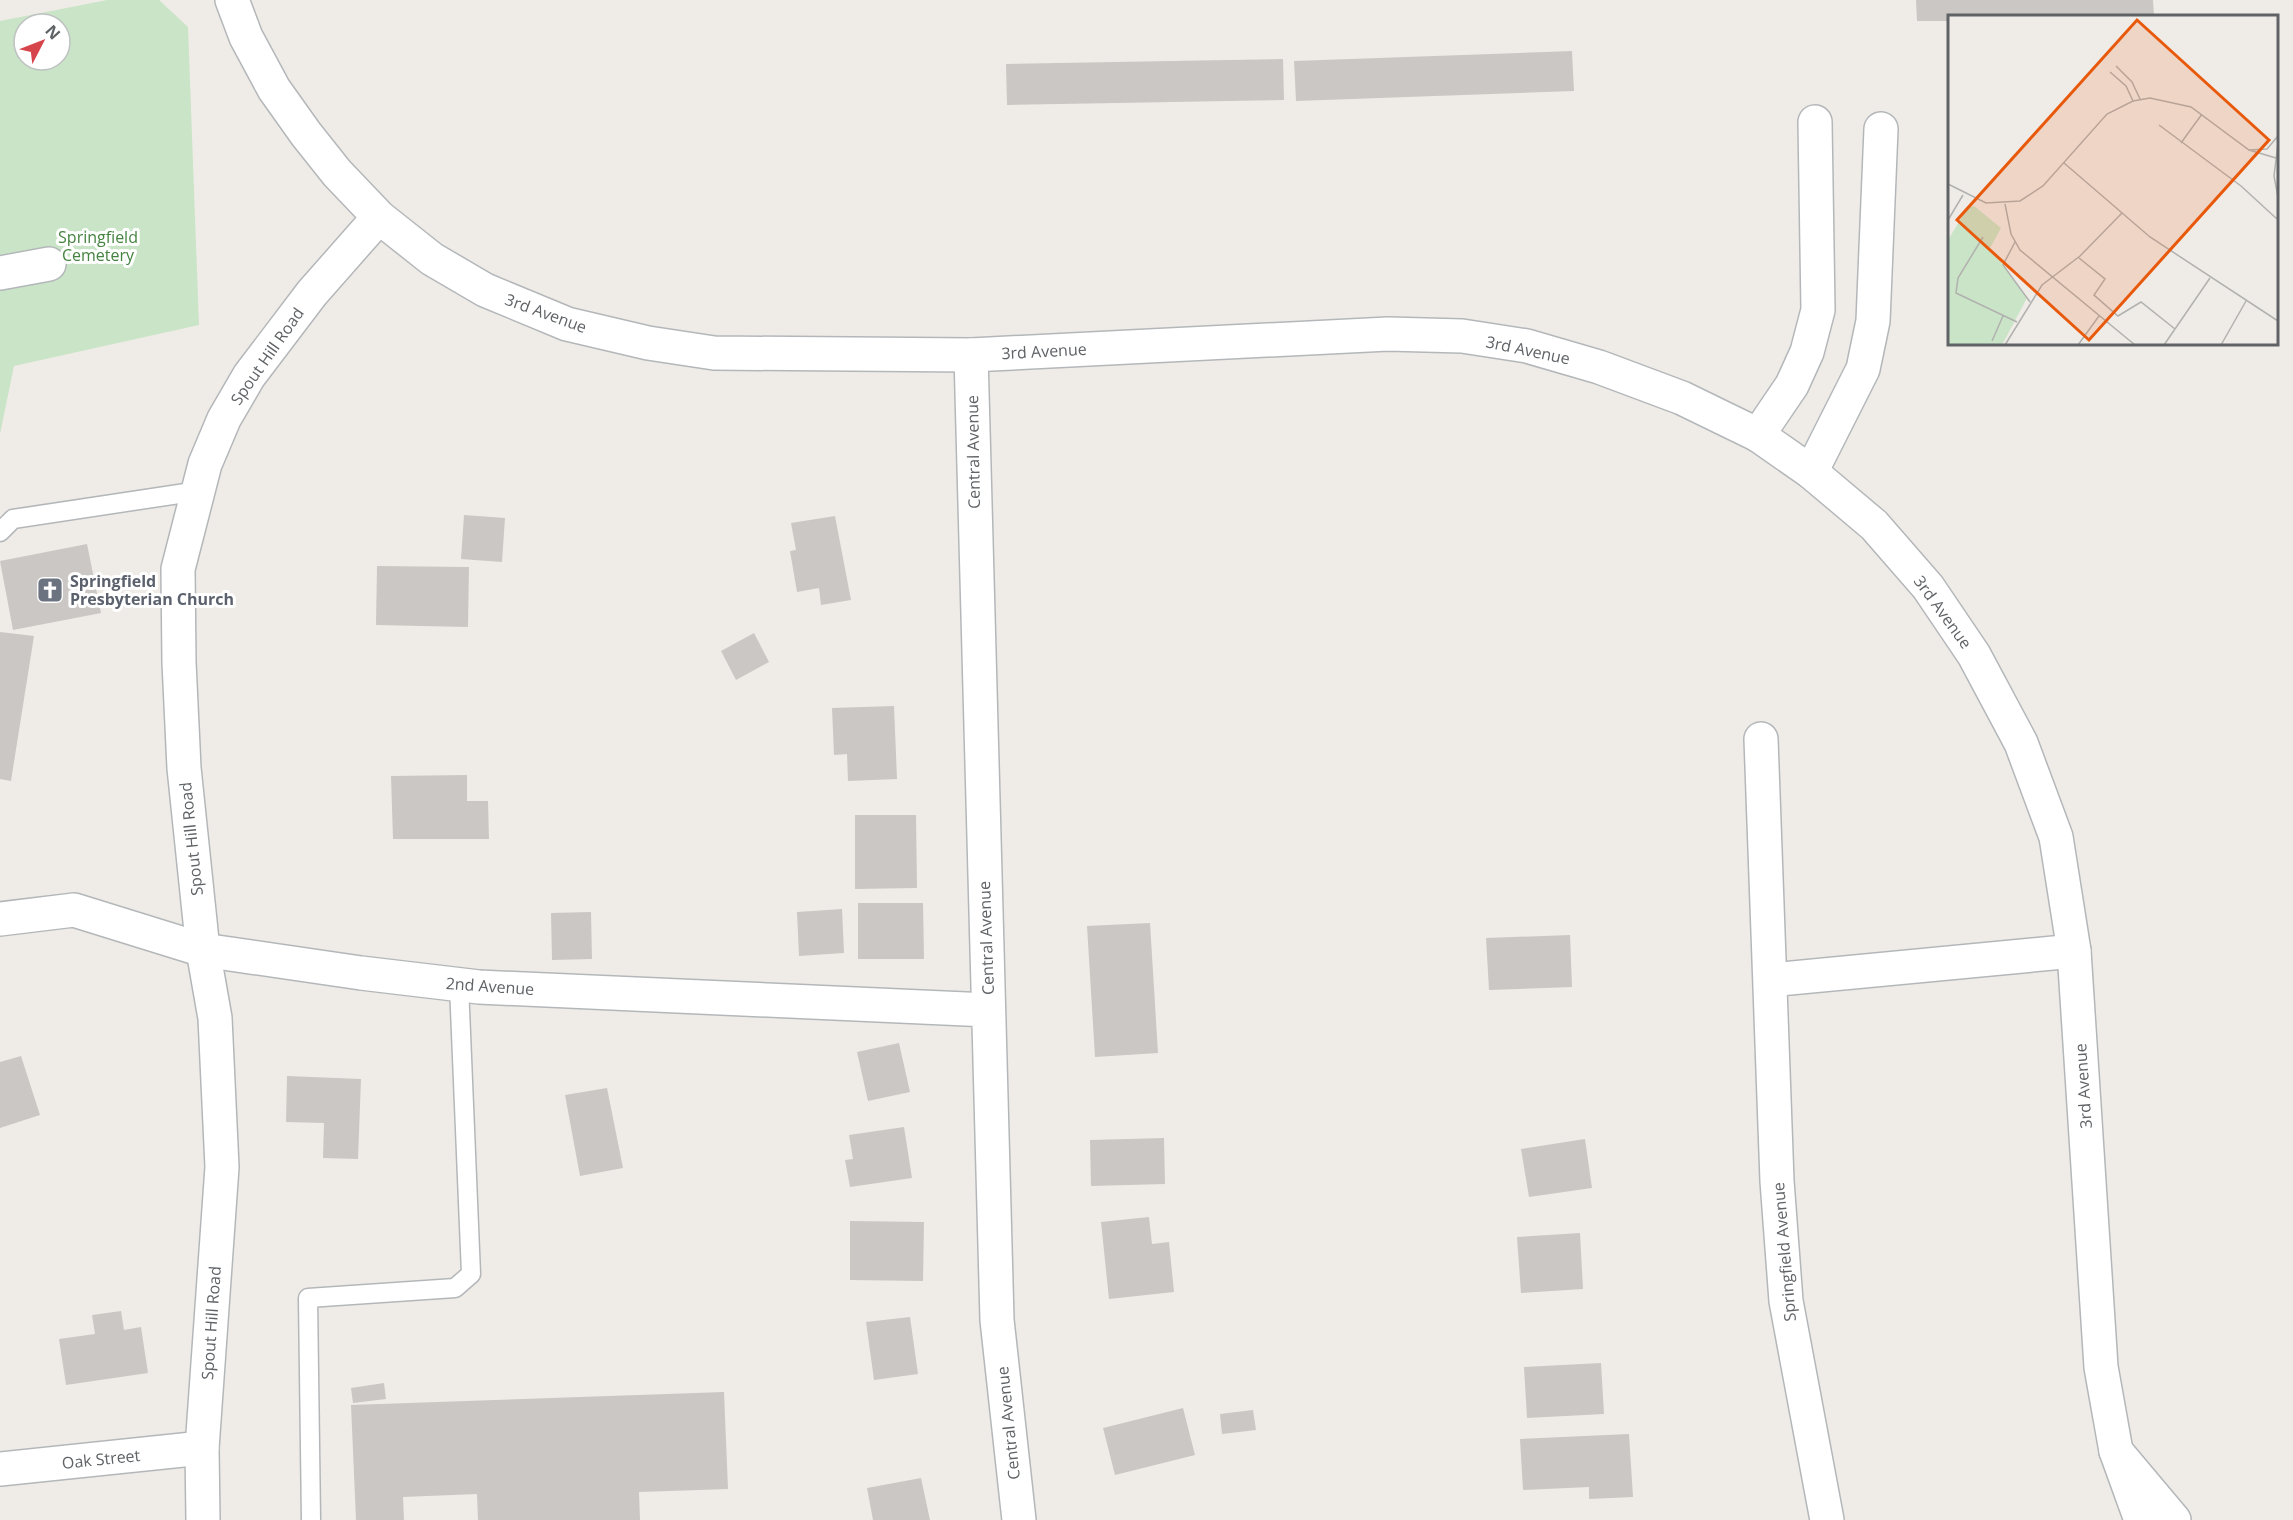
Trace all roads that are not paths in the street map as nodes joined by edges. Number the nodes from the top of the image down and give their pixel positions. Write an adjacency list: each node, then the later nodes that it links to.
1 (232, 0): 4 (street, 3rd Avenue)
2 (1815, 122): 8 (street)
3 (1881, 129): 9 (street)
4 (379, 217): 7 (street, 3rd Avenue); 10 (street, Spout Hill Road)
5 (49, 264): 6 (street)
6 (0, 273)
7 (971, 355): 8 (street, 3rd Avenue); 18 (street, Central Avenue)
8 (1758, 435): 9 (street, 3rd Avenue)
9 (1811, 472): 15 (street, 3rd Avenue)
10 (199, 491): 11 (lane); 14 (street, Spout Hill Road)
11 (0, 532)
12 (1761, 739): 16 (street, Springfield Avenue)
13 (0, 919): 14 (street, 2nd Avenue)
14 (203, 950): 17 (street, 2nd Avenue); 19 (street, Spout Hill Road)
15 (2074, 951): 16 (street); 20 (street, 3rd Avenue)
16 (1770, 981): 25 (street, Springfield Avenue)
17 (459, 985): 18 (street, 2nd Avenue); 23 (lane)
18 (988, 1010): 24 (street, Central Avenue)
19 (202, 1448): 21 (street, Oak Street); 22 (street, Spout Hill Road)
20 (2116, 1451): 26 (street, 3rd Avenue); 27 (street)
21 (0, 1469)
22 (203, 1520)
23 (311, 1520)
24 (1018, 1520)
25 (1827, 1520)
26 (2141, 1520)
27 (2174, 1520)

